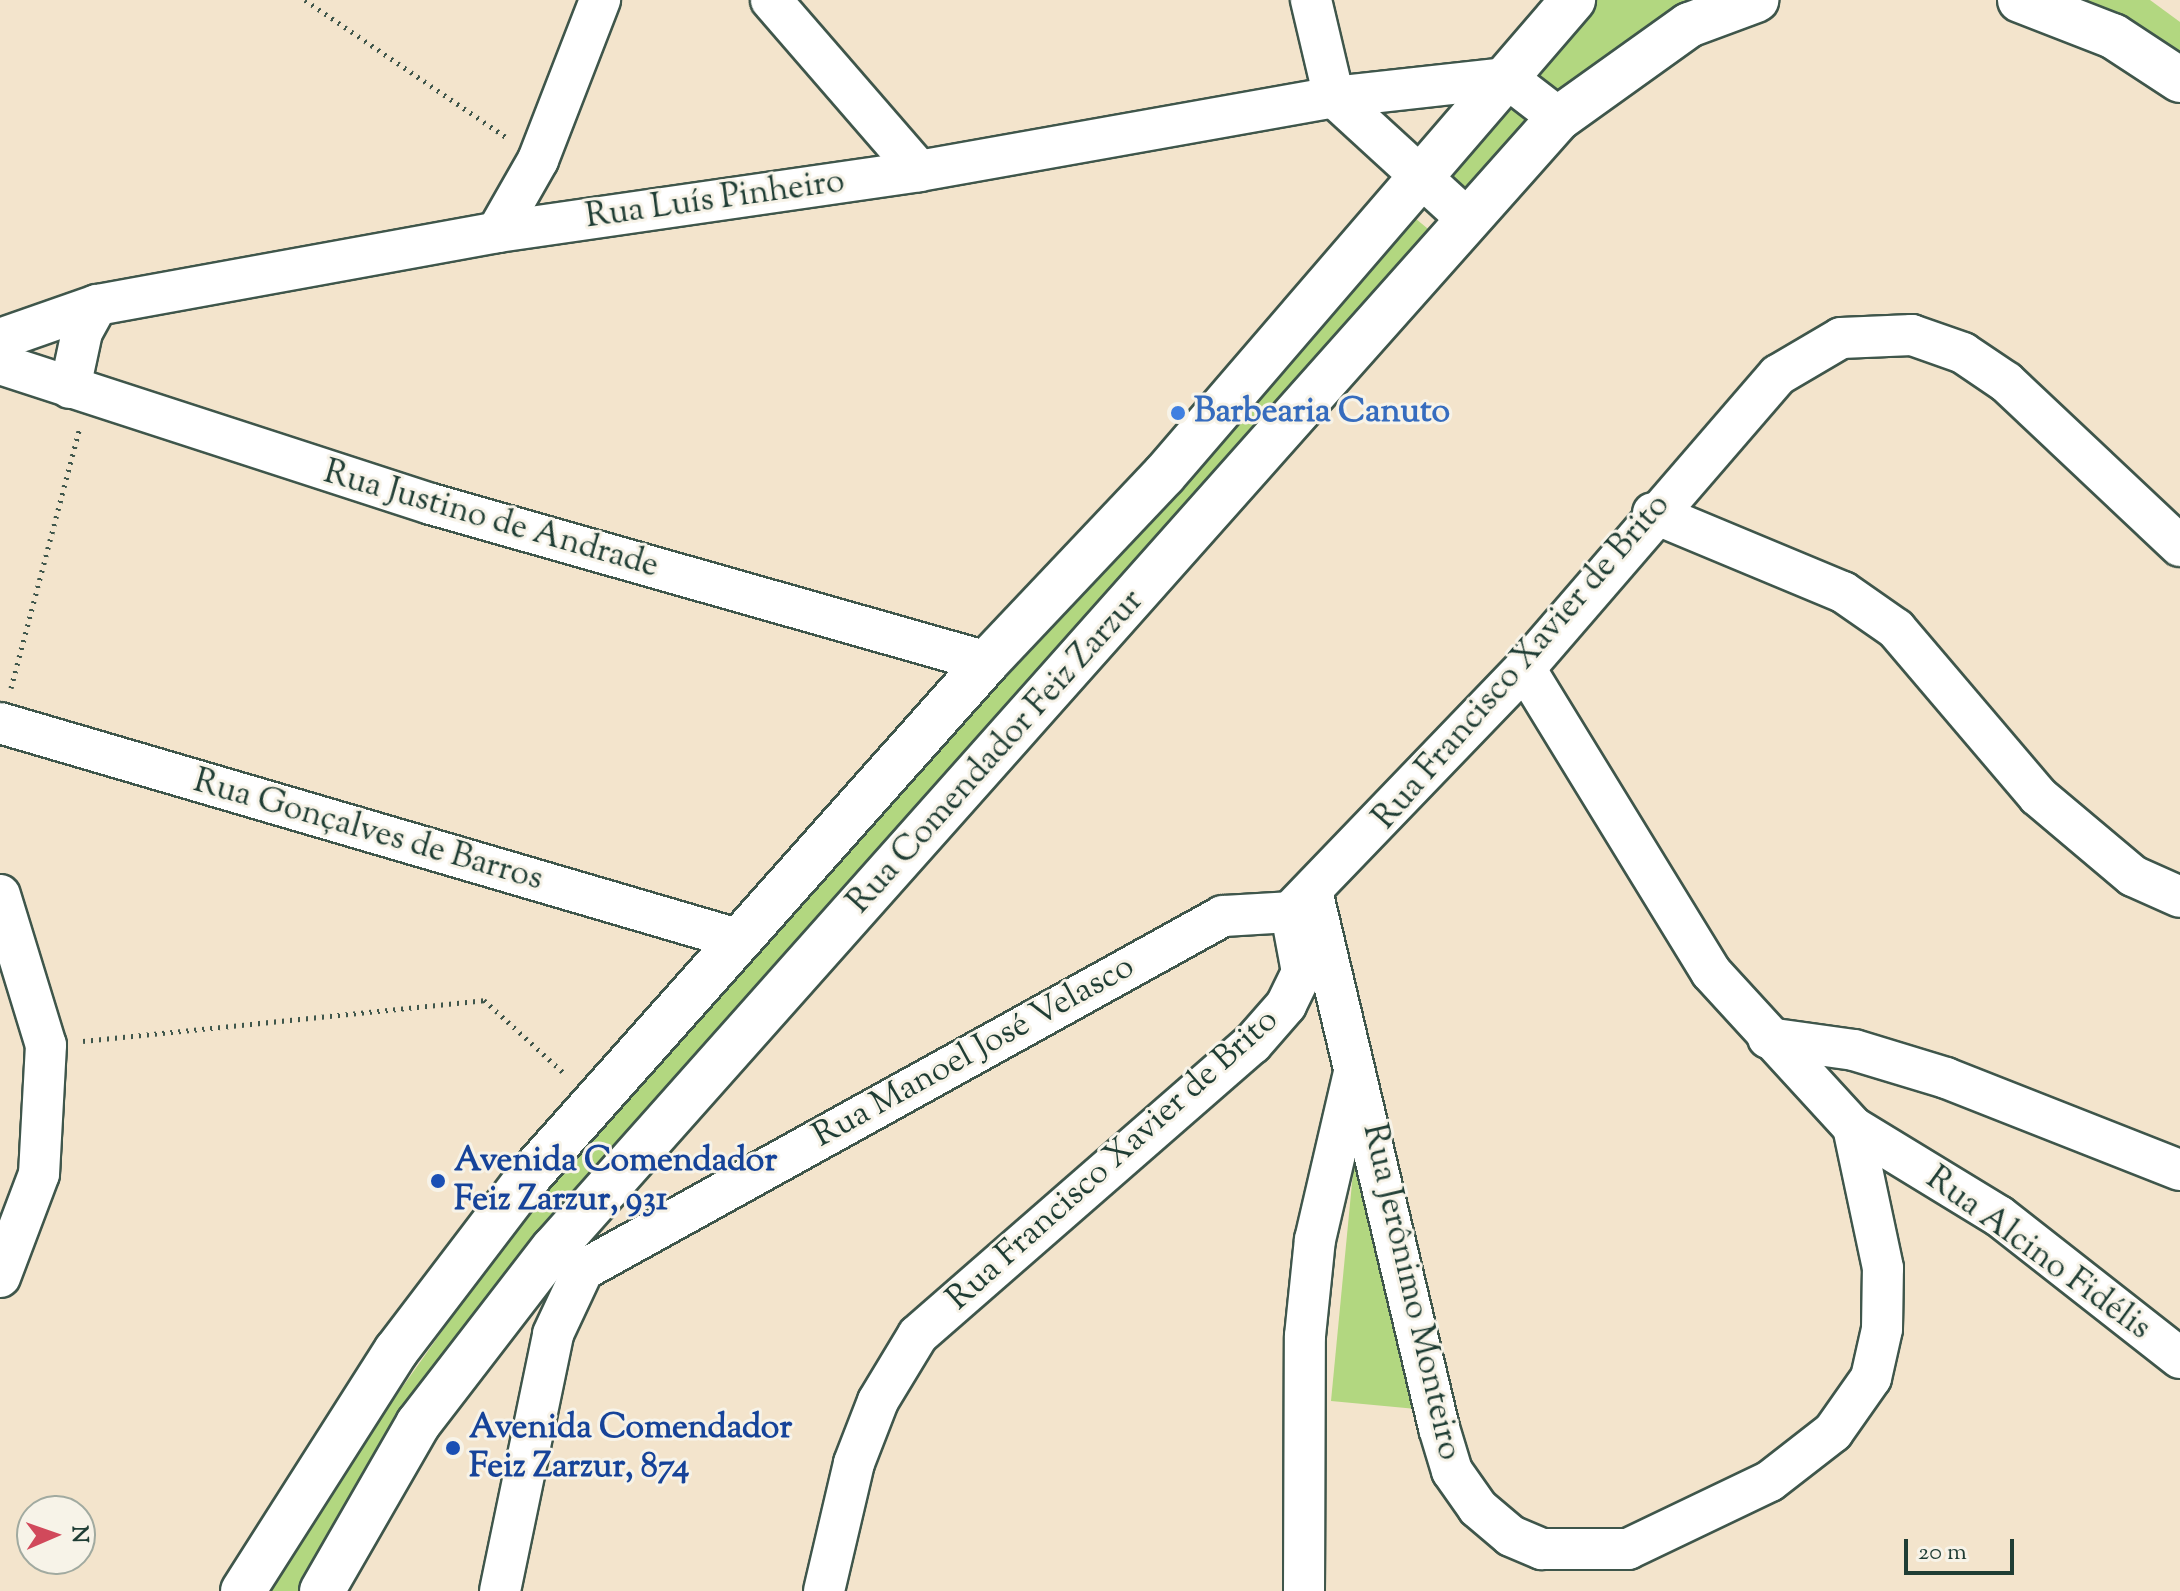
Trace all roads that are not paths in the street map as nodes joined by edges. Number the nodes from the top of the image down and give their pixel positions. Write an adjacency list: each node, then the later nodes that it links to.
1 (600, 0): 14 (street)
2 (771, 0): 11 (street)
3 (1311, 0): 9 (street)
4 (1573, 0): 7 (main road, Rua Comendador Feiz Zarzur)
5 (1756, 0): 10 (main road, Rua Comendador Feiz Zarzur)
6 (2020, 0): 8 (main road)
7 (1507, 78): 9 (street, Rua Luís Pinheiro); 10 (street); 12 (main road, Rua Comendador Feiz Zarzur)
8 (2180, 80)
9 (1334, 97): 11 (street, Rua Luís Pinheiro); 12 (street)
10 (1559, 118): 13 (main road, Rua Comendador Feiz Zarzur)
11 (919, 171): 14 (street, Rua Luís Pinheiro)
12 (1420, 178): 13 (street); 21 (main road, Rua Comendador Feiz Zarzur)
13 (1468, 220): 33 (main road, Rua Comendador Feiz Zarzur)
14 (497, 232): 15 (street, Rua Luís Pinheiro)
15 (97, 305): 16 (street, Rua Luís Pinheiro); 18 (street)
16 (0, 339)
17 (0, 364): 18 (street, Rua Justino de Andrade)
18 (79, 392): 21 (street, Rua Justino de Andrade)
19 (1653, 513): 20 (street, Rua Francisco Xavier de Brito); 22 (street, Rua Francisco Xavier de Brito); 25 (street)
20 (2180, 546)
21 (987, 662): 27 (main road, Rua Comendador Feiz Zarzur)
22 (1525, 668): 26 (street, Rua Francisco Xavier de Brito); 28 (street)
23 (7, 732): 27 (street, Rua Gonçalves de Barros)
24 (0, 895): 32 (street)
25 (2180, 897)
26 (1301, 901): 29 (street, Rua Jerônimo Monteiro); 33 (street, Rua Manoel José Velasco); 39 (street, Rua Francisco Xavier de Brito)
27 (737, 939): 36 (main road, Rua Comendador Feiz Zarzur)
28 (1768, 1038): 30 (street); 31 (street)
29 (1357, 1063): 30 (street, Rua Jerônimo Monteiro); 40 (street)
30 (1853, 1127): 35 (street, Rua Alcino Fidélis)
31 (2180, 1170)
32 (13, 1216): 34 (street)
33 (568, 1259): 37 (main road, Rua Comendador Feiz Zarzur); 38 (street)
34 (0, 1277)
35 (2180, 1358)
36 (243, 1591)
37 (322, 1591)
38 (500, 1591)
39 (824, 1591)
40 (1304, 1591)

